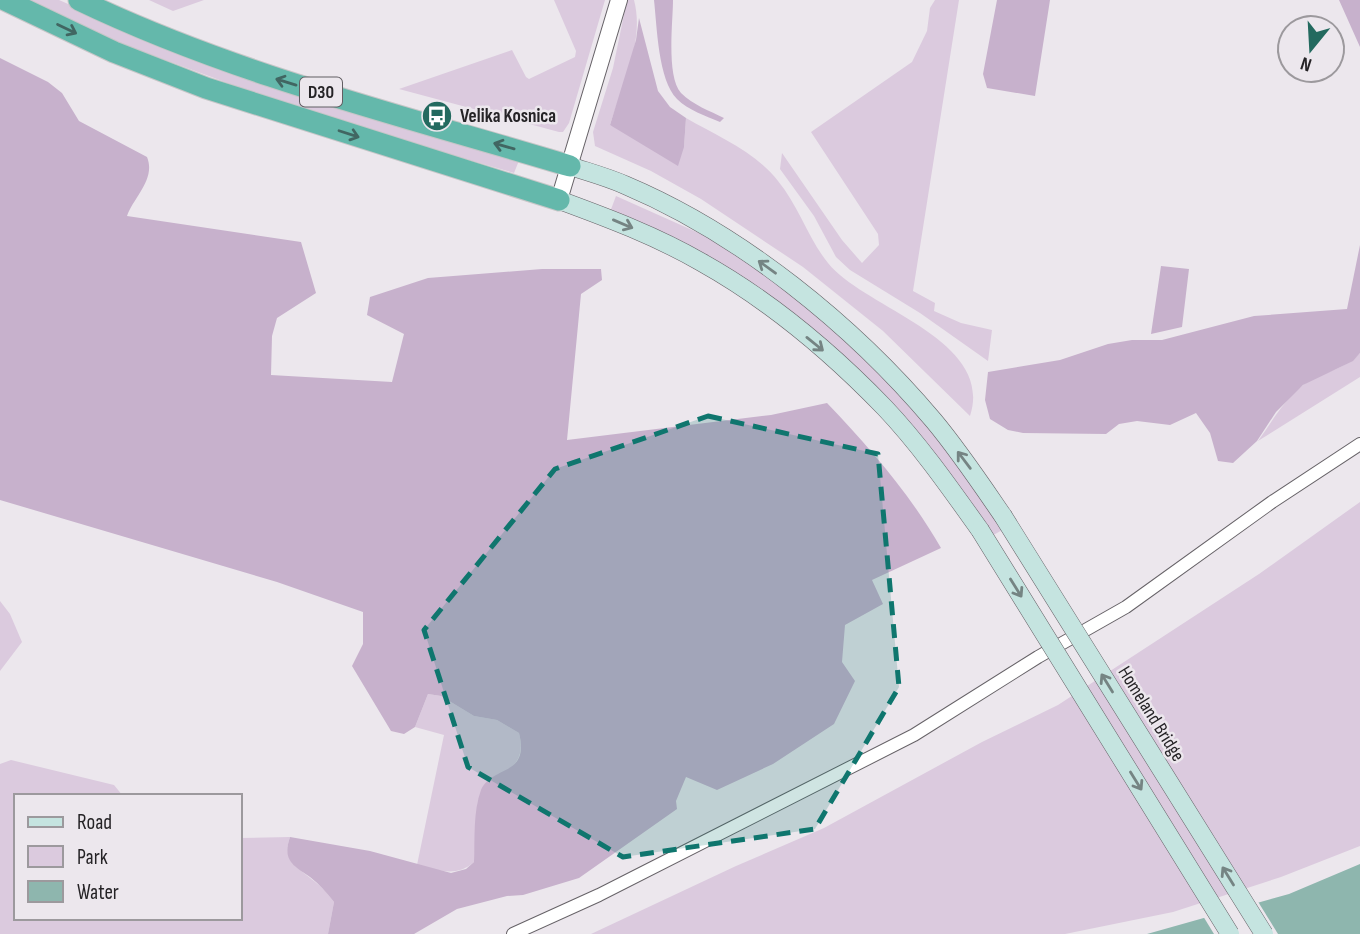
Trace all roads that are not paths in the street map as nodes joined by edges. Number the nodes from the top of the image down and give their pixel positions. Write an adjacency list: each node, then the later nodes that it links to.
1 (5, 0): 5 (highway, D30, one-way to 5)
2 (79, 0): 4 (highway, D30, one-way to 2)
3 (620, 0): 4 (street)
4 (570, 166): 5 (street); 9 (main road, Homeland Bridge, one-way to 4, bridge)
5 (559, 200): 8 (main road, one-way to 8, bridge)
6 (1360, 444): 7 (street)
7 (513, 934)
8 (1230, 934)
9 (1264, 934)

